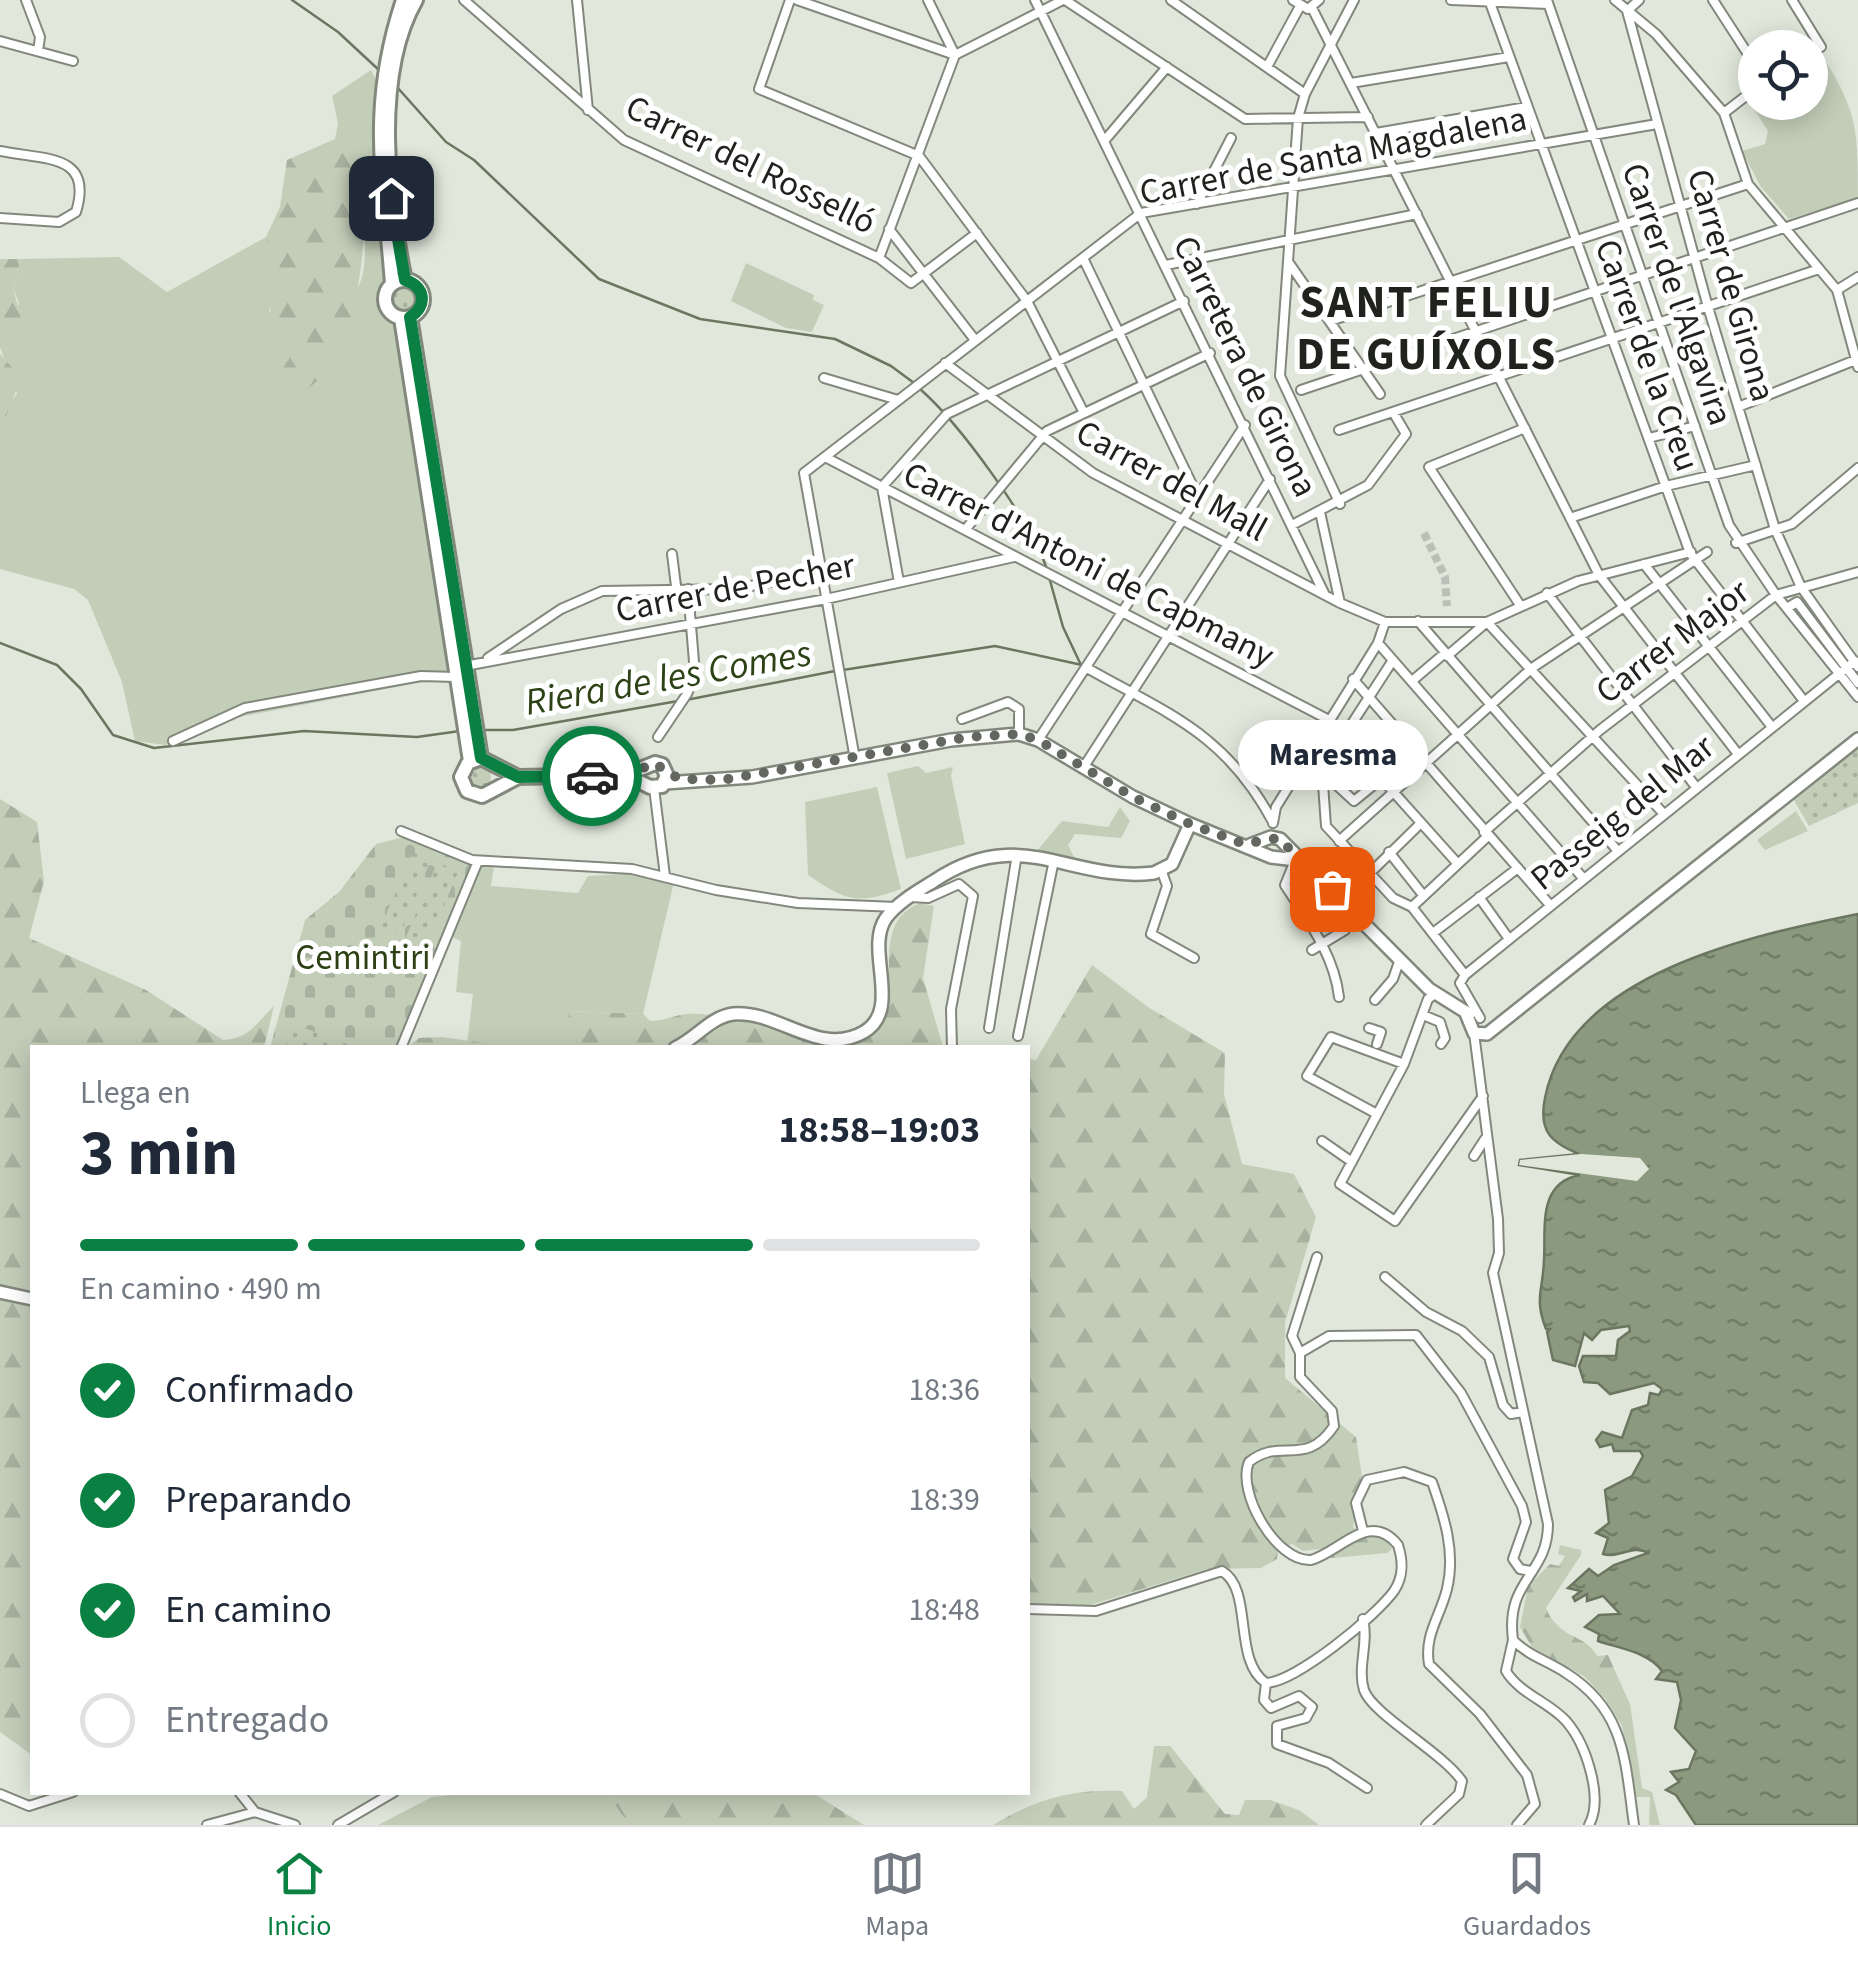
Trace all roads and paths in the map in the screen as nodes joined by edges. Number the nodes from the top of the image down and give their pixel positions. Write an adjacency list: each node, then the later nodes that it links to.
1 (26, 0): 29 (street)
2 (402, 0): 28 (main road)
3 (416, 0): 28 (main road)
4 (464, 0): 39 (street, Carrer del Rosselló)
5 (576, 0): 39 (street)
6 (793, 0): 30 (street); 50 (street)
7 (928, 0): 30 (street)
8 (1035, 0): 23 (street, Carretera de Girona)
9 (1064, 0): 23 (street); 33 (street)
10 (1171, 0): 34 (street)
11 (1319, 0): 21 (street)
12 (1354, 0): 27 (street)
13 (1451, 0): 18 (street)
14 (1614, 0): 22 (street)
15 (1639, 0): 22 (street)
16 (1713, 0): 25 (street)
17 (1792, 0): 24 (street)
18 (1489, 1): 19 (street); 31 (street, Carrer de la Creu)
19 (1548, 2): 45 (street, Carrer de l'Algavira)
20 (1296, 4): 21 (street); 34 (street)
21 (1312, 8): 27 (street)
22 (1627, 10): 40 (street); 43 (street, Carrer de Girona)
23 (1040, 11): 30 (street); 47 (street, Carretera de Girona)
24 (1811, 30)
25 (1738, 39)
26 (0, 41): 29 (street)
27 (1330, 42): 35 (street); 36 (street)
28 (394, 47): 75 (main road)
29 (38, 51): 32 (street)
30 (955, 55): 50 (street)
31 (1509, 57): 35 (street); 38 (street, Carrer de la Creu)
32 (73, 61)
33 (1167, 67): 42 (street); 47 (street)
34 (1267, 67): 36 (street)
35 (1351, 84): 41 (street)
36 (1304, 94): 42 (street)
37 (1738, 102): 40 (street)
38 (1527, 107): 44 (street); 48 (street, Carrer de la Creu)
39 (588, 111): 67 (street, Carrer del Rosselló)
40 (1724, 113): 52 (street)
41 (1368, 117): 42 (street); 44 (street)
42 (1298, 118): 53 (street)
43 (1657, 124): 45 (street, Carrer de Santa Magdalena); 56 (street, Carrer de Girona)
44 (1376, 134): 51 (street)
45 (1594, 134): 48 (street, Carrer de Santa Magdalena); 60 (street, Carrer de l'Algavira)
46 (1231, 138): 55 (street)
47 (1105, 140): 57 (street, Carretera de Girona)
48 (1540, 143): 51 (street, Carrer de Santa Magdalena); 65 (street, Carrer de la Creu)
49 (0, 152): 59 (street)
50 (919, 156): 62 (street); 63 (street)
51 (1394, 169): 53 (street, Carrer de Santa Magdalena); 58 (street)
52 (1748, 184): 56 (street); 61 (street)
53 (1294, 186): 55 (street, Carrer de Santa Magdalena); 64 (street)
54 (1858, 203): 61 (street)
55 (1197, 204): 57 (street, Carrer de Santa Magdalena)
56 (1681, 208): 60 (street); 66 (street, Carrer de Girona)
57 (1141, 214): 68 (street, Carrer de Santa Magdalena); 70 (street, Carretera de Girona)
58 (1417, 214): 64 (street); 76 (street)
59 (0, 218)
60 (1626, 226): 65 (street); 73 (street, Carrer de l'Algavira)
61 (1784, 226): 66 (street); 71 (street)
62 (889, 229): 67 (street); 72 (street)
63 (977, 233): 72 (street); 79 (street)
64 (1292, 240): 69 (street); 70 (street)
65 (1577, 240): 76 (street); 77 (street, Carrer de la Creu)
66 (1695, 256): 73 (street); 81 (street, Carrer de Girona)
67 (879, 258): 72 (street, Carrer del Rosselló)
68 (1083, 258): 79 (street, Carrer de Santa Magdalena); 86 (street)
69 (1290, 262): 83 (street); 118 (street)
70 (1166, 265): 80 (street, Carretera de Girona)
71 (1818, 269): 78 (street); 81 (street)
72 (924, 273): 88 (street)
73 (1643, 275): 77 (street); 84 (street, Carrer de l'Algavira)
74 (1858, 277): 78 (street)
75 (398, 282): 82 (main road); 82 (main road)
76 (1452, 283): 83 (street); 85 (street)
77 (1597, 289): 85 (street); 87 (street, Carrer de la Creu)
78 (1837, 290): 91 (street)
79 (1027, 301): 88 (street, Carrer de Santa Magdalena); 90 (street)
80 (1184, 301): 86 (street); 89 (street, Carretera de Girona)
81 (1708, 307): 84 (street); 101 (street, Carrer de Girona)
82 (405, 318): 167 (main road)
83 (1330, 321): 93 (street)
84 (1660, 324): 87 (street); 105 (street, Carrer de l'Algavira)
85 (1475, 330): 93 (street); 94 (street)
86 (1119, 332): 90 (street); 96 (street)
87 (1613, 339): 94 (street); 109 (street, Carrer de la Creu)
88 (975, 340): 92 (street, Carrer de Santa Magdalena)
89 (1210, 353): 96 (street); 104 (street, Carretera de Girona)
90 (1058, 362): 99 (street); 103 (street)
91 (1857, 362): 101 (street)
92 (945, 363): 99 (street, Carrer del Mall); 100 (street, Carrer de Santa Magdalena)
93 (1362, 367): 97 (street); 98 (street)
94 (1498, 376): 102 (street); 106 (street)
95 (824, 378): 100 (street)
96 (1144, 384): 103 (street); 117 (street)
97 (1301, 390)
98 (1380, 394)
99 (985, 396): 108 (street, Carrer del Mall); 116 (street)
100 (898, 400): 110 (street, Carrer de Santa Magdalena)
101 (1738, 408): 111 (street, Carrer de Girona)
102 (1393, 412): 107 (street); 118 (street)
103 (1084, 413): 108 (street)
104 (1245, 424): 114 (street, Carretera de Girona); 117 (street)
105 (1695, 426): 109 (street); 113 (street, Carrer de l'Algavira)
106 (1524, 428): 120 (street); 147 (street)
107 (1339, 430)
108 (1042, 437): 121 (street, Carrer del Mall); 124 (street)
109 (1649, 438): 115 (street, Carrer de la Creu)
110 (825, 457): 116 (street, Carrer d'Antoni de Capmany); 131 (street, Carrer de Santa Magdalena)
111 (1756, 464): 113 (street); 123 (street, Carrer de Girona)
112 (1858, 468): 123 (street)
113 (1712, 474): 115 (street); 125 (street, Carrer de l'Algavira)
114 (1270, 479): 122 (street, Carretera de Girona); 126 (street)
115 (1666, 486): 120 (street); 130 (street, Carrer de la Creu)
116 (882, 488): 124 (street, Carrer d'Antoni de Capmany); 135 (street)
117 (1198, 498): 121 (street)
118 (1340, 504): 119 (street)
119 (1320, 512): 122 (street); 146 (street)
120 (1570, 518): 134 (street)
121 (1183, 520): 126 (street, Carrer del Mall); 151 (street)
122 (1292, 525): 141 (street, Carretera de Girona)
123 (1776, 529): 125 (street); 138 (street, Carrer de Girona)
124 (965, 530): 129 (street, Carrer d'Antoni de Capmany)
125 (1736, 543): 142 (street, Carrer de l'Algavira)
126 (1229, 545): 141 (street, Carrer del Mall); 158 (street)
127 (1707, 552): 130 (street)
128 (672, 554): 137 (street)
129 (1014, 556): 135 (street, Carrer de Pecher); 151 (street, Carrer d'Antoni de Capmany)
130 (1695, 556): 132 (street); 136 (street); 153 (street, Carrer de la Creu)
131 (818, 557): 139 (street); 144 (street)
132 (1644, 564): 134 (street); 136 (street)
133 (1858, 572): 138 (street, Carrer Major)
134 (1599, 575): 140 (street); 148 (street)
135 (898, 582): 144 (street, Carrer de Pecher)
136 (1659, 584): 148 (street); 161 (street)
137 (676, 586)
138 (1801, 587): 142 (street, Carrer Major); 143 (street, Carrer de Girona)
139 (688, 589): 157 (street); 167 (street)
140 (1547, 593): 147 (street); 159 (street)
141 (1326, 595): 146 (street, Carrer del Mall)
142 (1776, 595): 150 (street, Carrer de l'Algavira); 153 (street, Carrer Major)
143 (1808, 596): 145 (street); 164 (street, Carrer de Girona)
144 (826, 598): 157 (street, Carrer de Pecher); 191 (street)
145 (1797, 602): 150 (street); 164 (street)
146 (1340, 603): 154 (street, Carrer del Mall)
147 (1520, 606): 156 (street)
148 (1624, 607): 159 (street); 168 (street)
149 (1447, 608): 152 (street)
150 (1787, 608): 164 (street, Carrer de l'Algavira)
151 (1124, 612): 158 (street, Carrer d'Antoni de Capmany); 165 (street)
152 (1448, 621): 155 (street); 156 (street)
153 (1742, 621): 161 (street, Carrer Major); 175 (street, Carrer de la Creu)
154 (1385, 622): 155 (street); 160 (street)
155 (1418, 622): 162 (street)
156 (1482, 623): 162 (street); 166 (street)
157 (691, 624): 167 (street, Carrer de Pecher); 185 (street)
158 (1170, 637): 172 (street); 179 (street, Carrer d'Antoni de Capmany)
159 (1580, 638): 166 (street); 177 (street)
160 (1378, 643): 163 (street); 169 (street)
161 (1709, 647): 168 (street, Carrer Major); 180 (street)
162 (1446, 654): 170 (street); 176 (street)
163 (1393, 660): 170 (street); 173 (street)
164 (1851, 666): 171 (street); 174 (street); 175 (street, Passeig del Mar)
165 (1086, 668): 172 (street); 186 (street)
166 (1532, 669): 176 (street); 183 (street)
167 (458, 670): 187 (street, Carrer de Pecher); 192 (main road)
168 (1675, 672): 177 (street, Carrer Major); 189 (street)
169 (1354, 679): 173 (street); 179 (street)
170 (1412, 681): 184 (street)
171 (1858, 682)
172 (1131, 694): 195 (street); 206 (street)
173 (1369, 697): 182 (street); 193 (street)
174 (1858, 697)
175 (1804, 701): 180 (street, Passeig del Mar)
176 (1490, 704): 184 (street); 197 (street)
177 (1634, 704): 183 (street, Carrer Major); 202 (street)
178 (962, 719): 181 (street)
179 (1329, 720): 182 (street, Carrer d'Antoni de Capmany); 190 (street)
180 (1772, 726): 189 (street, Passeig del Mar)
181 (1019, 734): 186 (main road); 191 (main road)
182 (1342, 734): 196 (street); 200 (street, Carrer d'Antoni de Capmany)
183 (1597, 734): 197 (street, Carrer Major); 205 (street)
184 (1458, 735): 193 (street); 204 (street)
185 (658, 737)
186 (1038, 740): 195 (main road)
187 (172, 741)
188 (1856, 742): 245 (main road)
189 (1738, 754): 202 (street, Passeig del Mar)
190 (1306, 757): 196 (street); 206 (street)
191 (855, 759): 199 (main road)
192 (476, 760): 194 (main road); 201 (main road)
193 (1426, 764): 203 (street); 210 (street)
194 (496, 767): 198 (main road); 201 (main road)
195 (1084, 768): 208 (main road)
196 (1322, 770): 200 (street); 211 (street)
197 (1552, 775): 204 (street, Carrer Major); 213 (street)
198 (518, 777): 199 (main road); 201 (main road)
199 (659, 779): 223 (street)
200 (1381, 779): 203 (street, Carrer d'Antoni de Capmany)
201 (497, 785)
202 (1696, 787): 205 (street, Passeig del Mar)
203 (1394, 793): 207 (street, Carrer d'Antoni de Capmany); 211 (street)
204 (1518, 803): 210 (street, Carrer Major); 224 (street)
205 (1663, 813): 213 (street, Passeig del Mar)
206 (1273, 822): 212 (street)
207 (1420, 823): 214 (street); 219 (street, Carrer d'Antoni de Capmany)
208 (1190, 824): 212 (main road); 221 (main road)
209 (401, 831): 218 (street)
210 (1486, 834): 219 (street, Carrer Major); 220 (street)
211 (1339, 841): 222 (street)
212 (1272, 845): 216 (main road)
213 (1618, 850): 224 (street, Passeig del Mar)
214 (1388, 852): 222 (street); 225 (street)
215 (1018, 854): 217 (main road); 226 (main road); 243 (street)
216 (1300, 859): 234 (street); 237 (main road)
217 (1054, 860): 221 (main road); 246 (street)
218 (478, 861): 223 (street); 249 (street)
219 (1458, 864): 225 (street, Carrer Major)
220 (1518, 868): 227 (street); 228 (street)
221 (1162, 872): 236 (street)
222 (1369, 874): 230 (street)
223 (664, 876): 229 (street)
224 (1583, 878): 228 (street, Passeig del Mar)
225 (1423, 895): 230 (street, Carrer Major)
226 (910, 896): 229 (main road); 251 (street)
227 (1480, 897): 232 (street); 233 (street)
228 (1550, 905): 233 (street, Passeig del Mar)
229 (896, 907): 250 (main road)
230 (1412, 908): 232 (street)
231 (1345, 930): 234 (street)
232 (1433, 933): 238 (street)
233 (1509, 939): 238 (street, Passeig del Mar)
234 (1321, 942): 235 (street); 240 (street)
235 (1312, 950)
236 (1194, 958)
237 (1400, 959): 239 (main road); 241 (street)
238 (1465, 975): 245 (street)
239 (1435, 994): 242 (street); 245 (main road)
240 (1338, 997)
241 (1376, 1000)
242 (1422, 1015): 248 (street); 252 (street)
243 (989, 1028)
244 (1369, 1028): 247 (street)
245 (1480, 1030): 253 (street)
246 (1018, 1036)
247 (1378, 1044)
248 (1441, 1044)
249 (402, 1045)
250 (680, 1045)
251 (952, 1045)
252 (1404, 1064): 254 (street); 254 (street)
253 (1483, 1096): 255 (street); 258 (street)
254 (1377, 1114): 258 (street)
255 (1485, 1139): 257 (street); 264 (street)
256 (1322, 1141): 258 (street)
257 (1474, 1156)
258 (1352, 1162)
259 (1317, 1257): 263 (street)
260 (1385, 1277): 264 (street)
261 (0, 1292): 262 (main road)
262 (30, 1299)
263 (1300, 1353): 265 (street); 266 (street)
264 (1524, 1412): 266 (street)
265 (1363, 1530): 268 (street); 281 (street)
266 (1531, 1571): 269 (street)
267 (1030, 1609): 270 (street)
268 (1363, 1619): 270 (street); 280 (street)
269 (1513, 1640): 282 (street); 283 (street)
270 (1266, 1683): 271 (street)
271 (1367, 1788)
272 (0, 1794): 273 (street)
273 (64, 1795)
274 (242, 1795): 276 (street)
275 (389, 1795): 279 (street)
276 (250, 1811): 277 (street); 278 (street)
277 (207, 1825)
278 (296, 1825)
279 (338, 1825)
280 (1426, 1825)
281 (1517, 1825)
282 (1589, 1825)
283 (1634, 1825)

